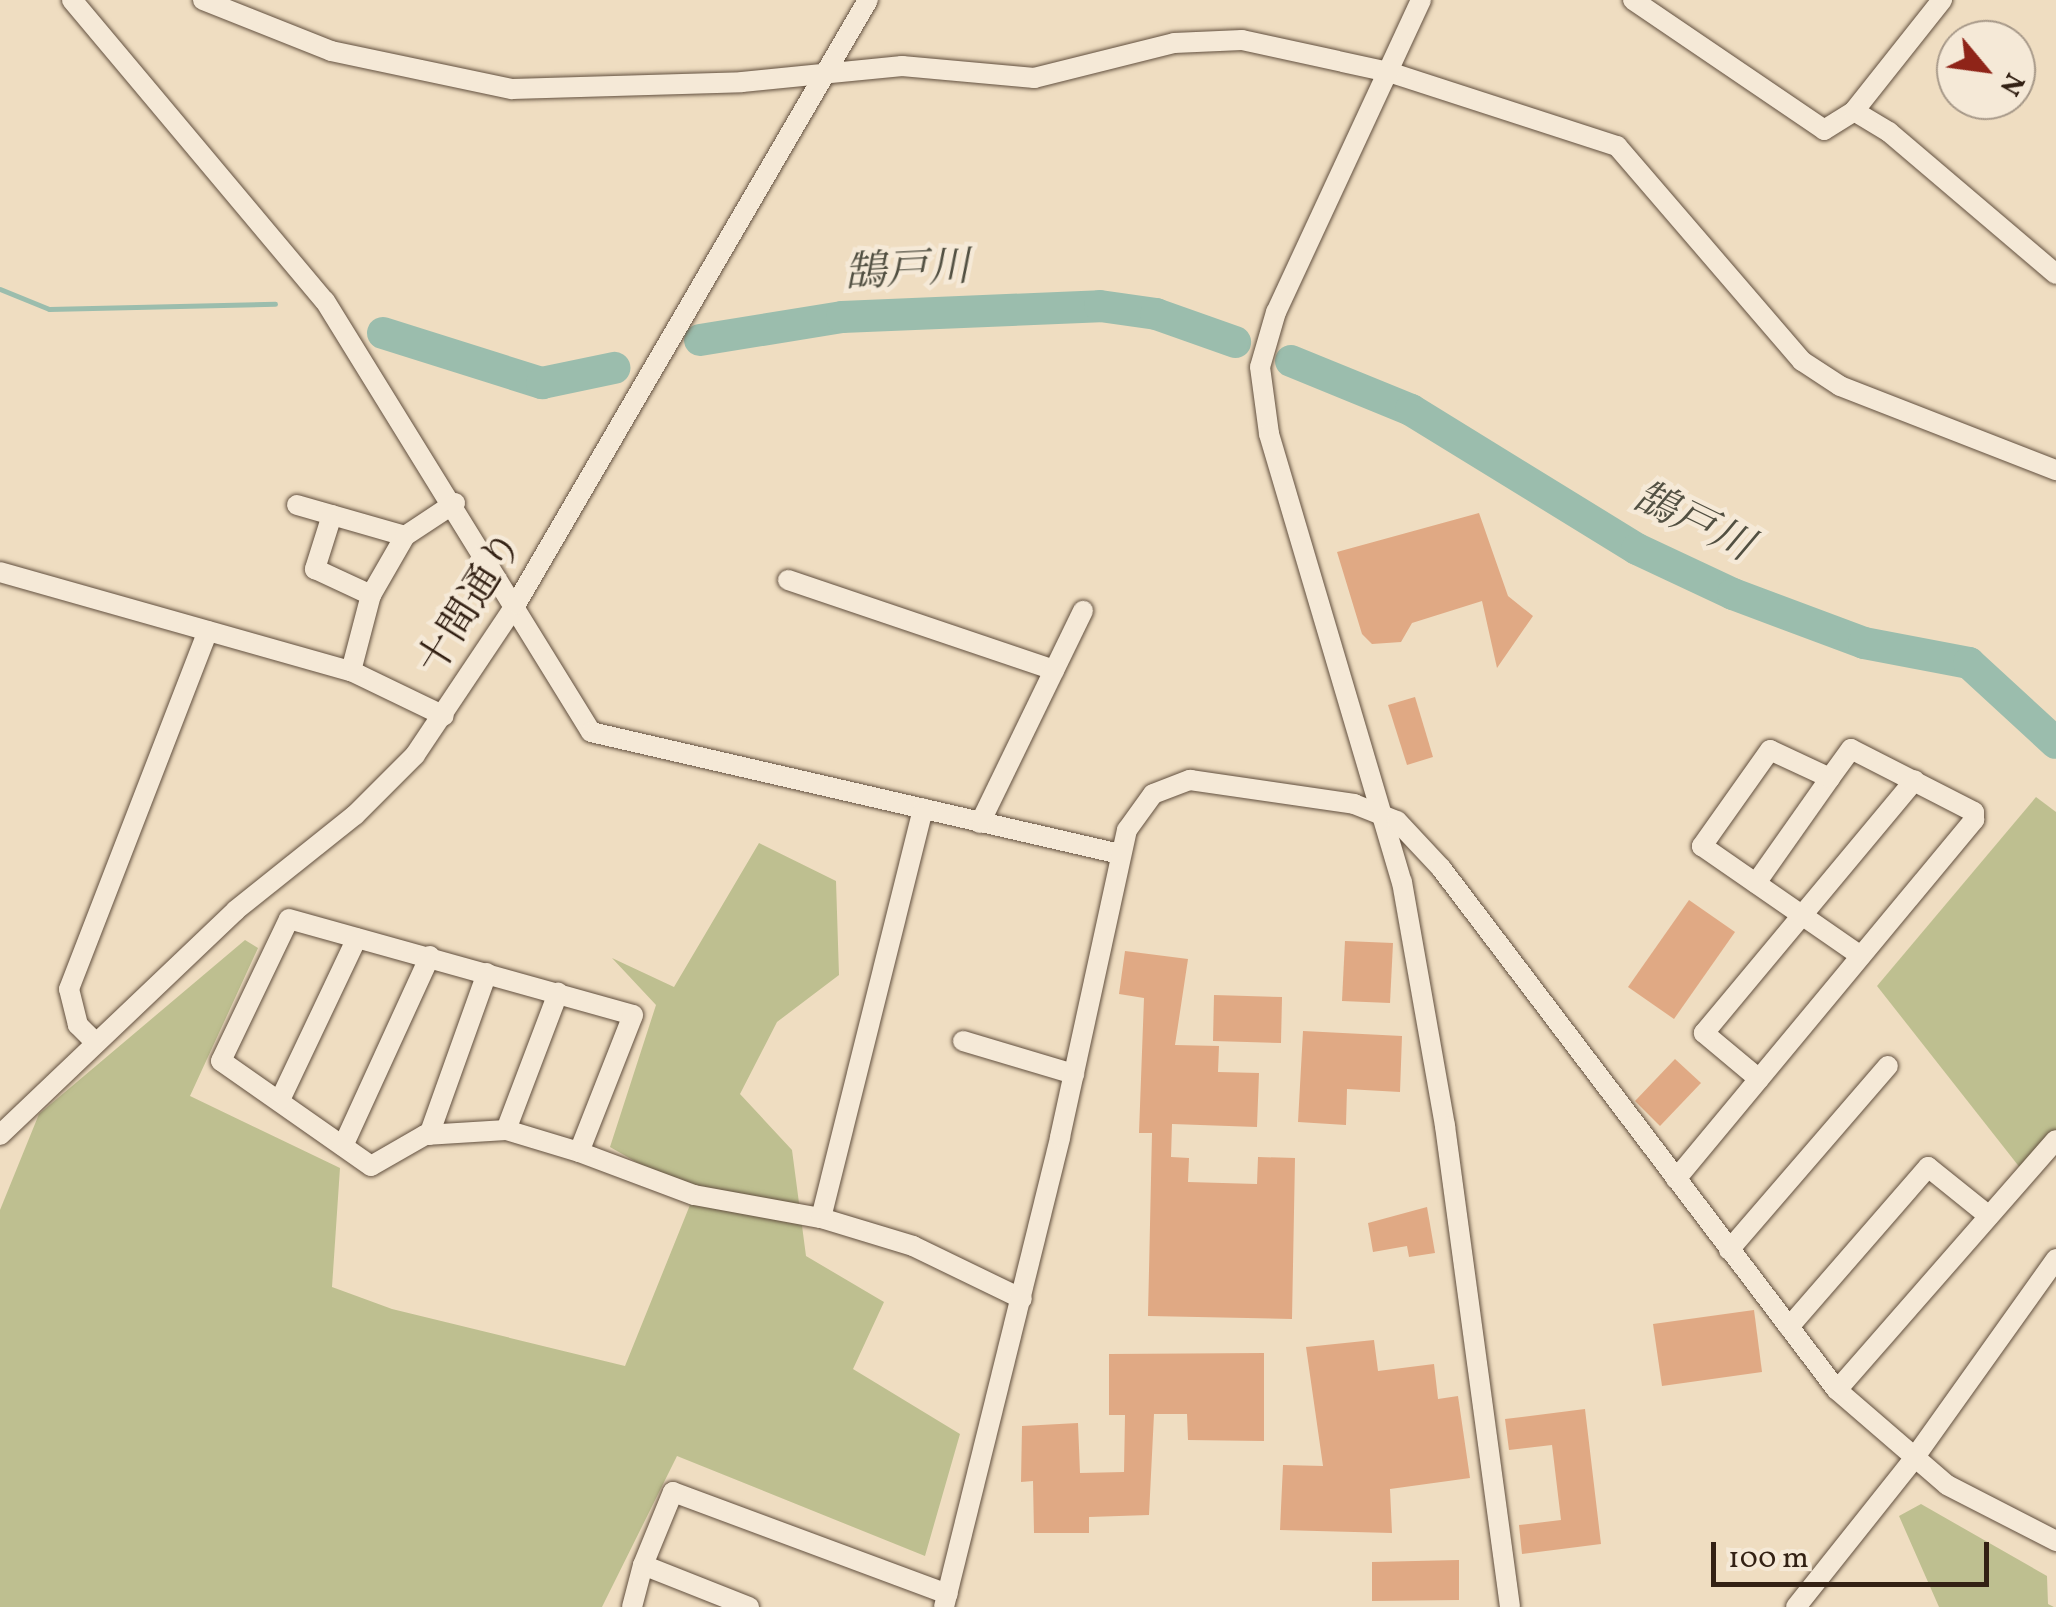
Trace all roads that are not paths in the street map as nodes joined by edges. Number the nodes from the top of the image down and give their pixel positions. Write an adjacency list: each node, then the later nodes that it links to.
1 (72, 0): 12 (street)
2 (206, 0): 7 (street)
3 (868, 0): 7 (street, 十間通り)
4 (1420, 0): 8 (street)
5 (1632, 0): 9 (street)
6 (1942, 0): 9 (street)
7 (827, 69): 8 (street); 19 (street, 十間通り)
8 (1389, 72): 11 (street); 28 (street)
9 (1854, 111): 10 (street)
10 (2054, 270)
11 (2056, 470)
12 (455, 503): 15 (street); 19 (street)
13 (297, 505): 14 (street)
14 (332, 515): 15 (street); 18 (street)
15 (406, 536): 18 (street)
16 (0, 572): 21 (street)
17 (788, 580): 22 (street)
18 (370, 595): 23 (street)
19 (516, 604): 24 (street, 十間通り); 27 (street)
20 (1084, 611): 22 (street)
21 (208, 631): 23 (street); 38 (street)
22 (1054, 670): 29 (street)
23 (352, 671): 24 (street)
24 (444, 716): 38 (street, 十間通り)
25 (1830, 778): 26 (street); 31 (street); 31 (street)
26 (1915, 780): 32 (street); 35 (street)
27 (923, 809): 29 (street); 52 (street)
28 (1384, 812): 30 (street); 50 (street); 64 (street)
29 (980, 823): 30 (street)
30 (1120, 854): 41 (street)
31 (1756, 882): 32 (street)
32 (1805, 916): 35 (street); 42 (street)
33 (357, 938): 34 (street); 43 (street); 43 (street)
34 (430, 956): 36 (street); 48 (street)
35 (1860, 956): 42 (street)
36 (487, 973): 37 (street); 45 (street)
37 (558, 994): 44 (street); 49 (street)
38 (94, 1041): 46 (street, 十間通り)
39 (963, 1041): 41 (street)
40 (1888, 1066): 53 (street)
41 (1074, 1074): 55 (street)
42 (1759, 1079): 50 (street)
43 (280, 1100): 48 (street)
44 (506, 1130): 45 (street); 49 (street)
45 (429, 1135): 48 (street)
46 (0, 1136)
47 (2056, 1140): 51 (street)
48 (343, 1146)
49 (579, 1152): 52 (street)
50 (1676, 1179): 53 (street)
51 (1989, 1216): 56 (street); 57 (street)
52 (822, 1218): 55 (street)
53 (1729, 1250): 56 (street)
54 (2056, 1259): 58 (street)
55 (1022, 1299): 61 (street)
56 (1790, 1327): 57 (street)
57 (1837, 1390): 58 (street)
58 (1912, 1460): 59 (street); 65 (street)
59 (2056, 1540)
60 (643, 1565): 61 (street); 62 (street); 63 (street)
61 (946, 1601)
62 (632, 1607)
63 (749, 1607)
64 (1510, 1607)
65 (1796, 1607)

